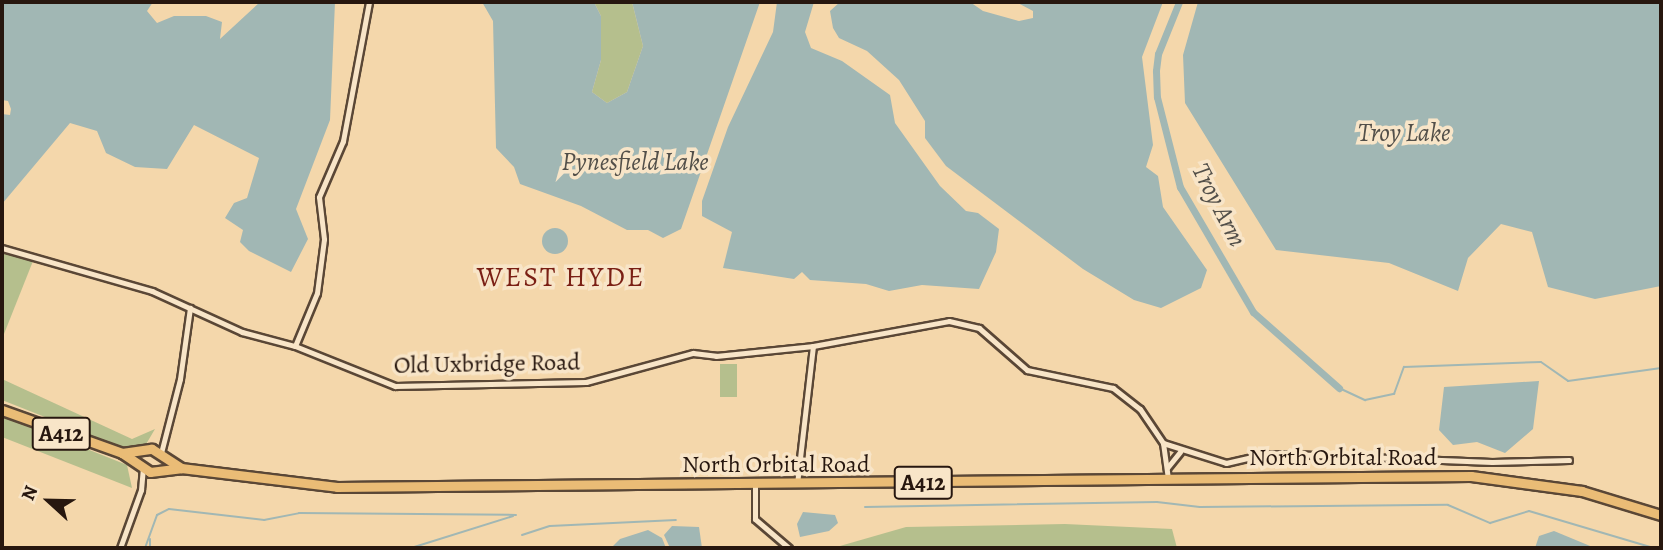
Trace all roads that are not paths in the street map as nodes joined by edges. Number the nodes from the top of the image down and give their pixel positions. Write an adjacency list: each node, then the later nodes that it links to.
1 (369, 2): 4 (street)
2 (2, 248): 3 (street, Old Uxbridge Road)
3 (190, 308): 4 (street, Old Uxbridge Road); 7 (street)
4 (295, 346): 5 (street, Old Uxbridge Road)
5 (813, 346): 8 (street, Old Uxbridge Road); 19 (street)
6 (2, 410): 11 (main road, A412)
7 (165, 432): 9 (street); 12 (street)
8 (1163, 443): 10 (street); 16 (street, Old Uxbridge Road)
9 (147, 451): 11 (main road, A412); 12 (main road, North Orbital Road); 14 (main road)
10 (1181, 452): 13 (street); 16 (street)
11 (122, 453): 14 (main road, A412)
12 (161, 455): 15 (main road, North Orbital Road / A412); 17 (main road)
13 (1569, 460)
14 (142, 466): 17 (main road); 21 (street)
15 (181, 468): 17 (main road, North Orbital Road / A412); 20 (main road, North Orbital Road / A412)
16 (1167, 468): 18 (street, Old Uxbridge Road)
17 (156, 471): 21 (street)
18 (1168, 479): 19 (main road, North Orbital Road / A412); 22 (main road, North Orbital Road / A412)
19 (797, 484): 20 (main road, North Orbital Road / A412)
20 (755, 485): 24 (street)
21 (141, 490): 23 (street)
22 (1661, 515)
23 (120, 548)
24 (789, 548)

